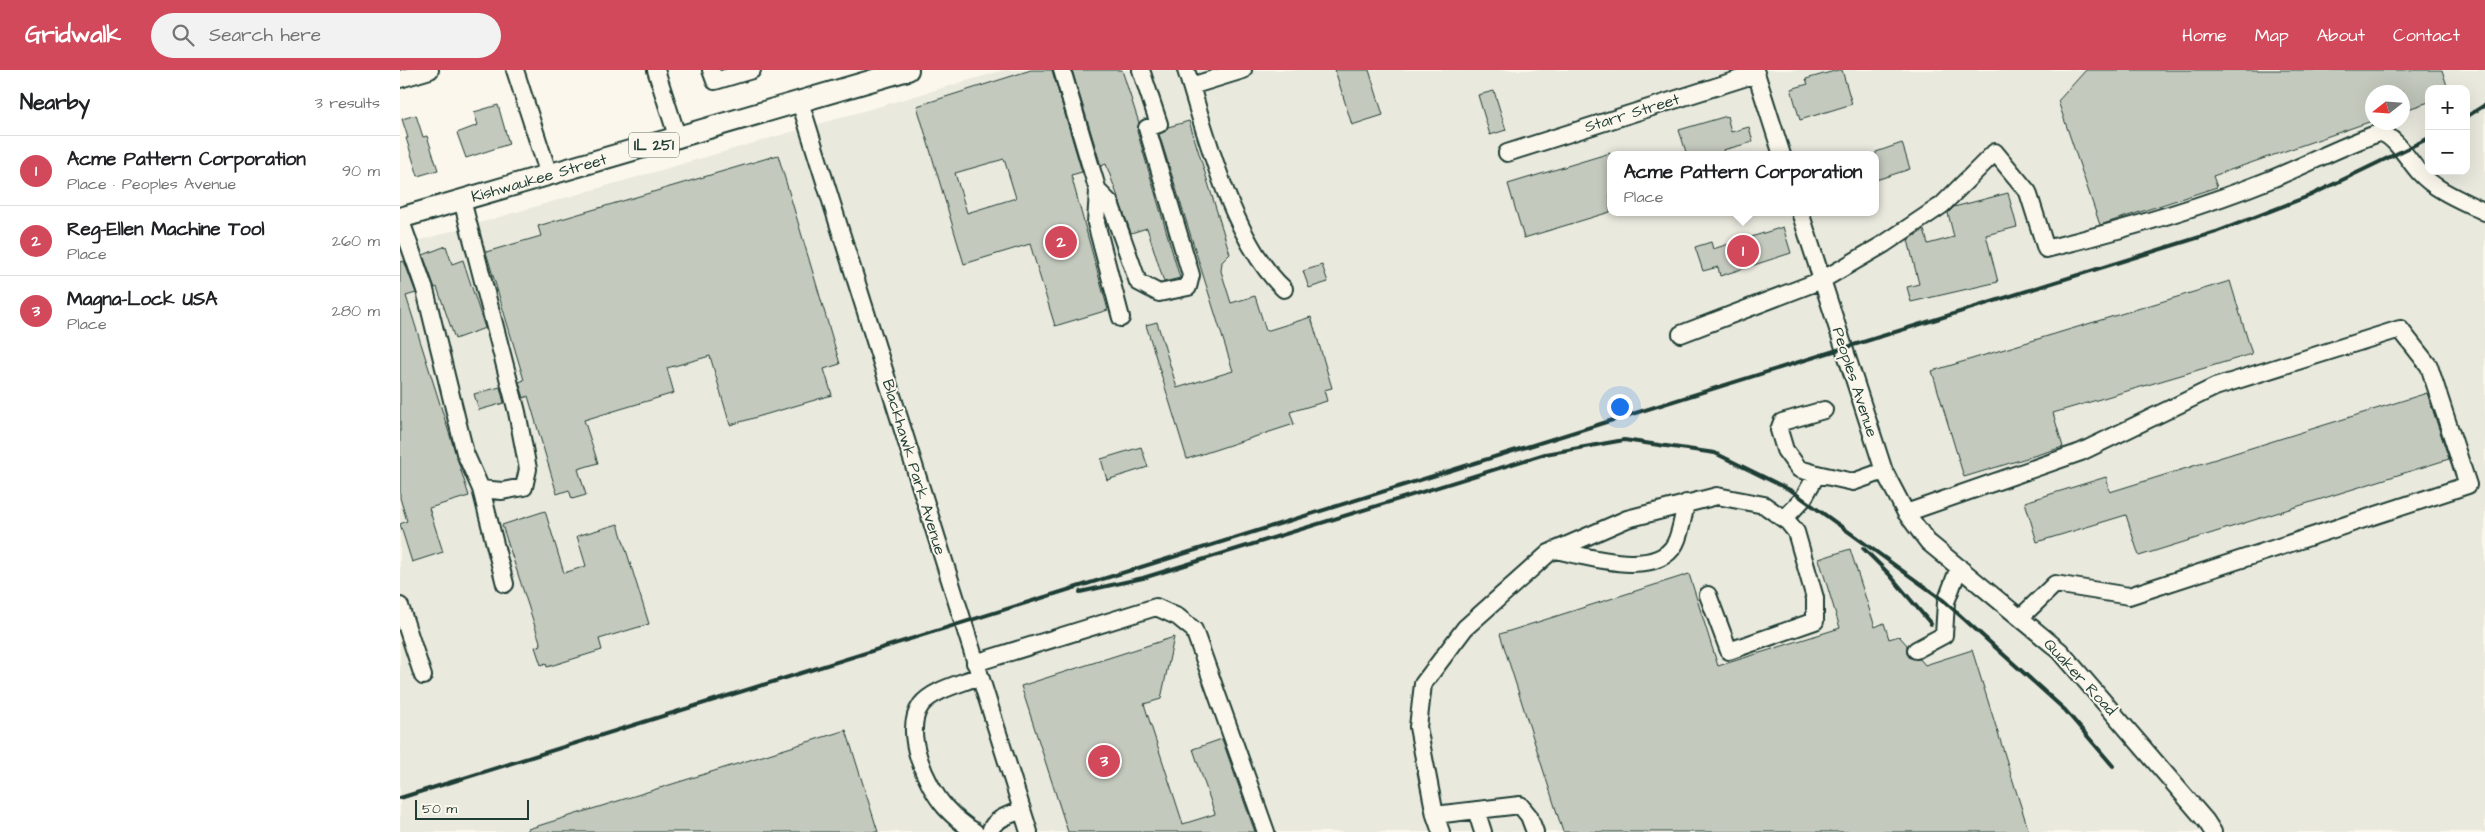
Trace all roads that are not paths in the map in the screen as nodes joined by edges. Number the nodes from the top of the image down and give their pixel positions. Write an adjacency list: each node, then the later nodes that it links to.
1 (430, 70): 13 (street)
2 (515, 70): 18 (street)
3 (656, 70): 15 (street)
4 (711, 70): 5 (street)
5 (752, 70)
6 (908, 70): 14 (main road, Kishwaukee Street / IL 251)
7 (1062, 70): 19 (street)
8 (1141, 70): 19 (street)
9 (1243, 70): 10 (street)
10 (1226, 72): 12 (street)
11 (1756, 72): 16 (street); 17 (street, Starr Street)
12 (1189, 78): 25 (street)
13 (400, 79)
14 (800, 102): 15 (main road, Kishwaukee Street / IL 251); 43 (street, Blackhawk Park Avenue)
15 (678, 138): 18 (main road, Kishwaukee Street / IL 251)
16 (1781, 151)
17 (1507, 153)
18 (549, 175): 20 (main road, Kishwaukee Street / IL 251)
19 (1098, 191): 26 (street)
20 (462, 200): 23 (main road, Kishwaukee Street / IL 251); 31 (street)
21 (2485, 212): 24 (street)
22 (1801, 216): 24 (street, Peoples Avenue)
23 (400, 218): 31 (street)
24 (1822, 280): 27 (street); 29 (street, Peoples Avenue)
25 (1284, 289)
26 (1121, 318)
27 (1681, 334)
28 (1824, 410): 30 (street)
29 (1884, 471): 30 (street); 33 (street, Peoples Avenue)
30 (1817, 474): 34 (street)
31 (482, 489): 38 (street)
32 (1686, 503): 34 (street); 36 (street); 36 (street)
33 (1906, 513): 35 (street, Peoples Avenue); 41 (street)
34 (1784, 519): 39 (street)
35 (1928, 542): 37 (street, Quaker Road)
36 (1555, 550): 47 (street)
37 (1958, 567): 41 (street, Quaker Road); 42 (street)
38 (505, 584)
39 (1708, 595)
40 (400, 606): 44 (street)
41 (2020, 618): 55 (street, Quaker Road)
42 (1916, 650)
43 (977, 670): 45 (street, Blackhawk Park Avenue); 48 (street); 51 (street)
44 (423, 676)
45 (1022, 810): 49 (street); 50 (street, Blackhawk Park Avenue)
46 (1476, 810): 47 (street); 53 (street); 54 (street)
47 (1435, 815): 52 (street)
48 (975, 832)
49 (990, 832)
50 (1029, 832)
51 (1266, 832)
52 (1441, 832)
53 (1483, 832)
54 (1535, 832)
55 (2213, 832)

